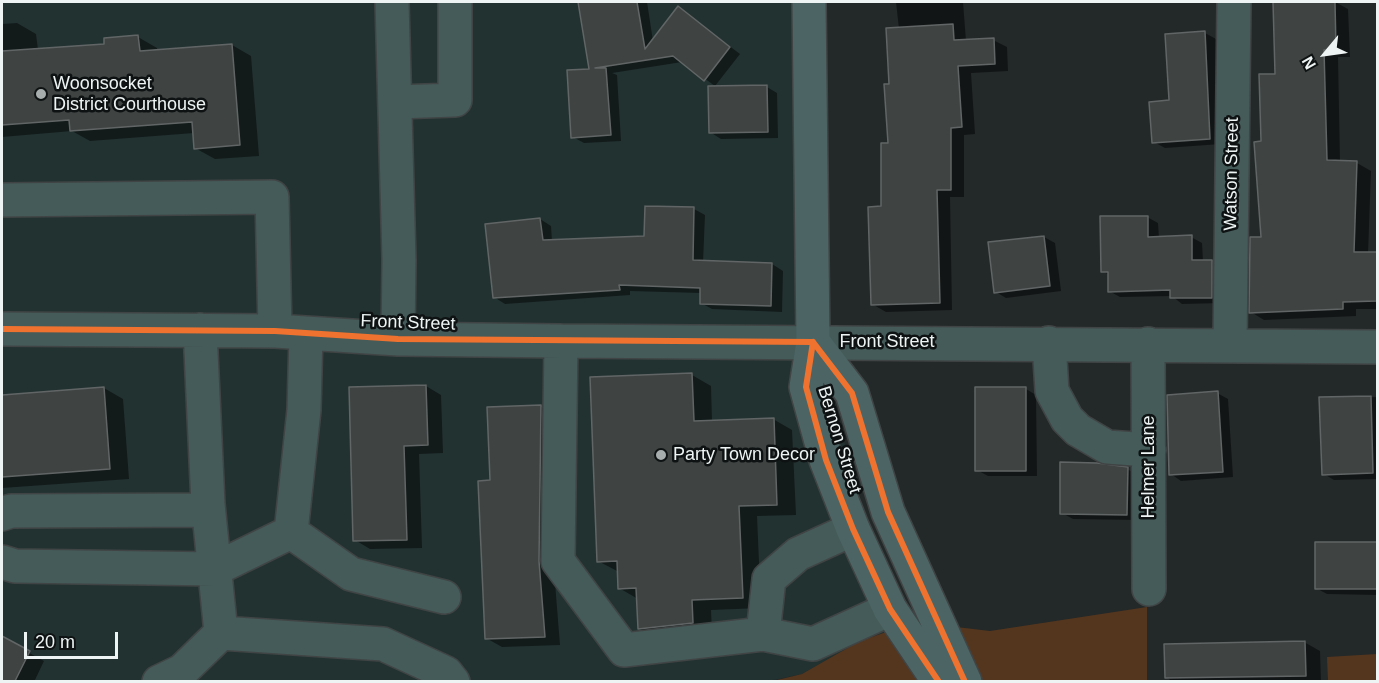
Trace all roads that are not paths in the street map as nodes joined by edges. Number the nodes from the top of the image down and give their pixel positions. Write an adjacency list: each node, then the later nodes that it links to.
1 (392, 2): 5 (street)
2 (455, 2): 5 (street)
3 (810, 2): 12 (main road, Bernon Street)
4 (1234, 2): 15 (street, Watson Street)
5 (396, 102): 10 (street)
6 (2, 200): 9 (street)
7 (2, 329): 8 (street, Front Street)
8 (200, 330): 9 (street, Front Street); 18 (street)
9 (290, 333): 10 (street, Front Street); 21 (street)
10 (398, 339): 11 (street, Front Street)
11 (561, 341): 12 (street, Front Street); 28 (street)
12 (813, 342): 13 (street, Front Street); 20 (main road, Bernon Street); 32 (main road, Bernon Street)
13 (1049, 343): 14 (street, Front Street); 17 (street)
14 (1148, 344): 15 (street, Front Street); 17 (street, Helmer Lane)
15 (1230, 346): 16 (street, Front Street)
16 (1377, 347)
17 (1149, 450): 24 (street, Helmer Lane)
18 (208, 510): 19 (street); 23 (street)
19 (2, 514)
20 (853, 529): 26 (main road, Bernon Street); 28 (street)
21 (291, 532): 23 (street); 25 (street)
22 (2, 562): 23 (street)
23 (215, 568): 27 (street)
24 (1149, 589)
25 (444, 597)
26 (890, 609): 28 (street); 31 (main road, Bernon Street)
27 (221, 633): 29 (street); 30 (street)
28 (763, 634)
29 (159, 681)
30 (453, 681)
31 (939, 681)
32 (965, 681)

